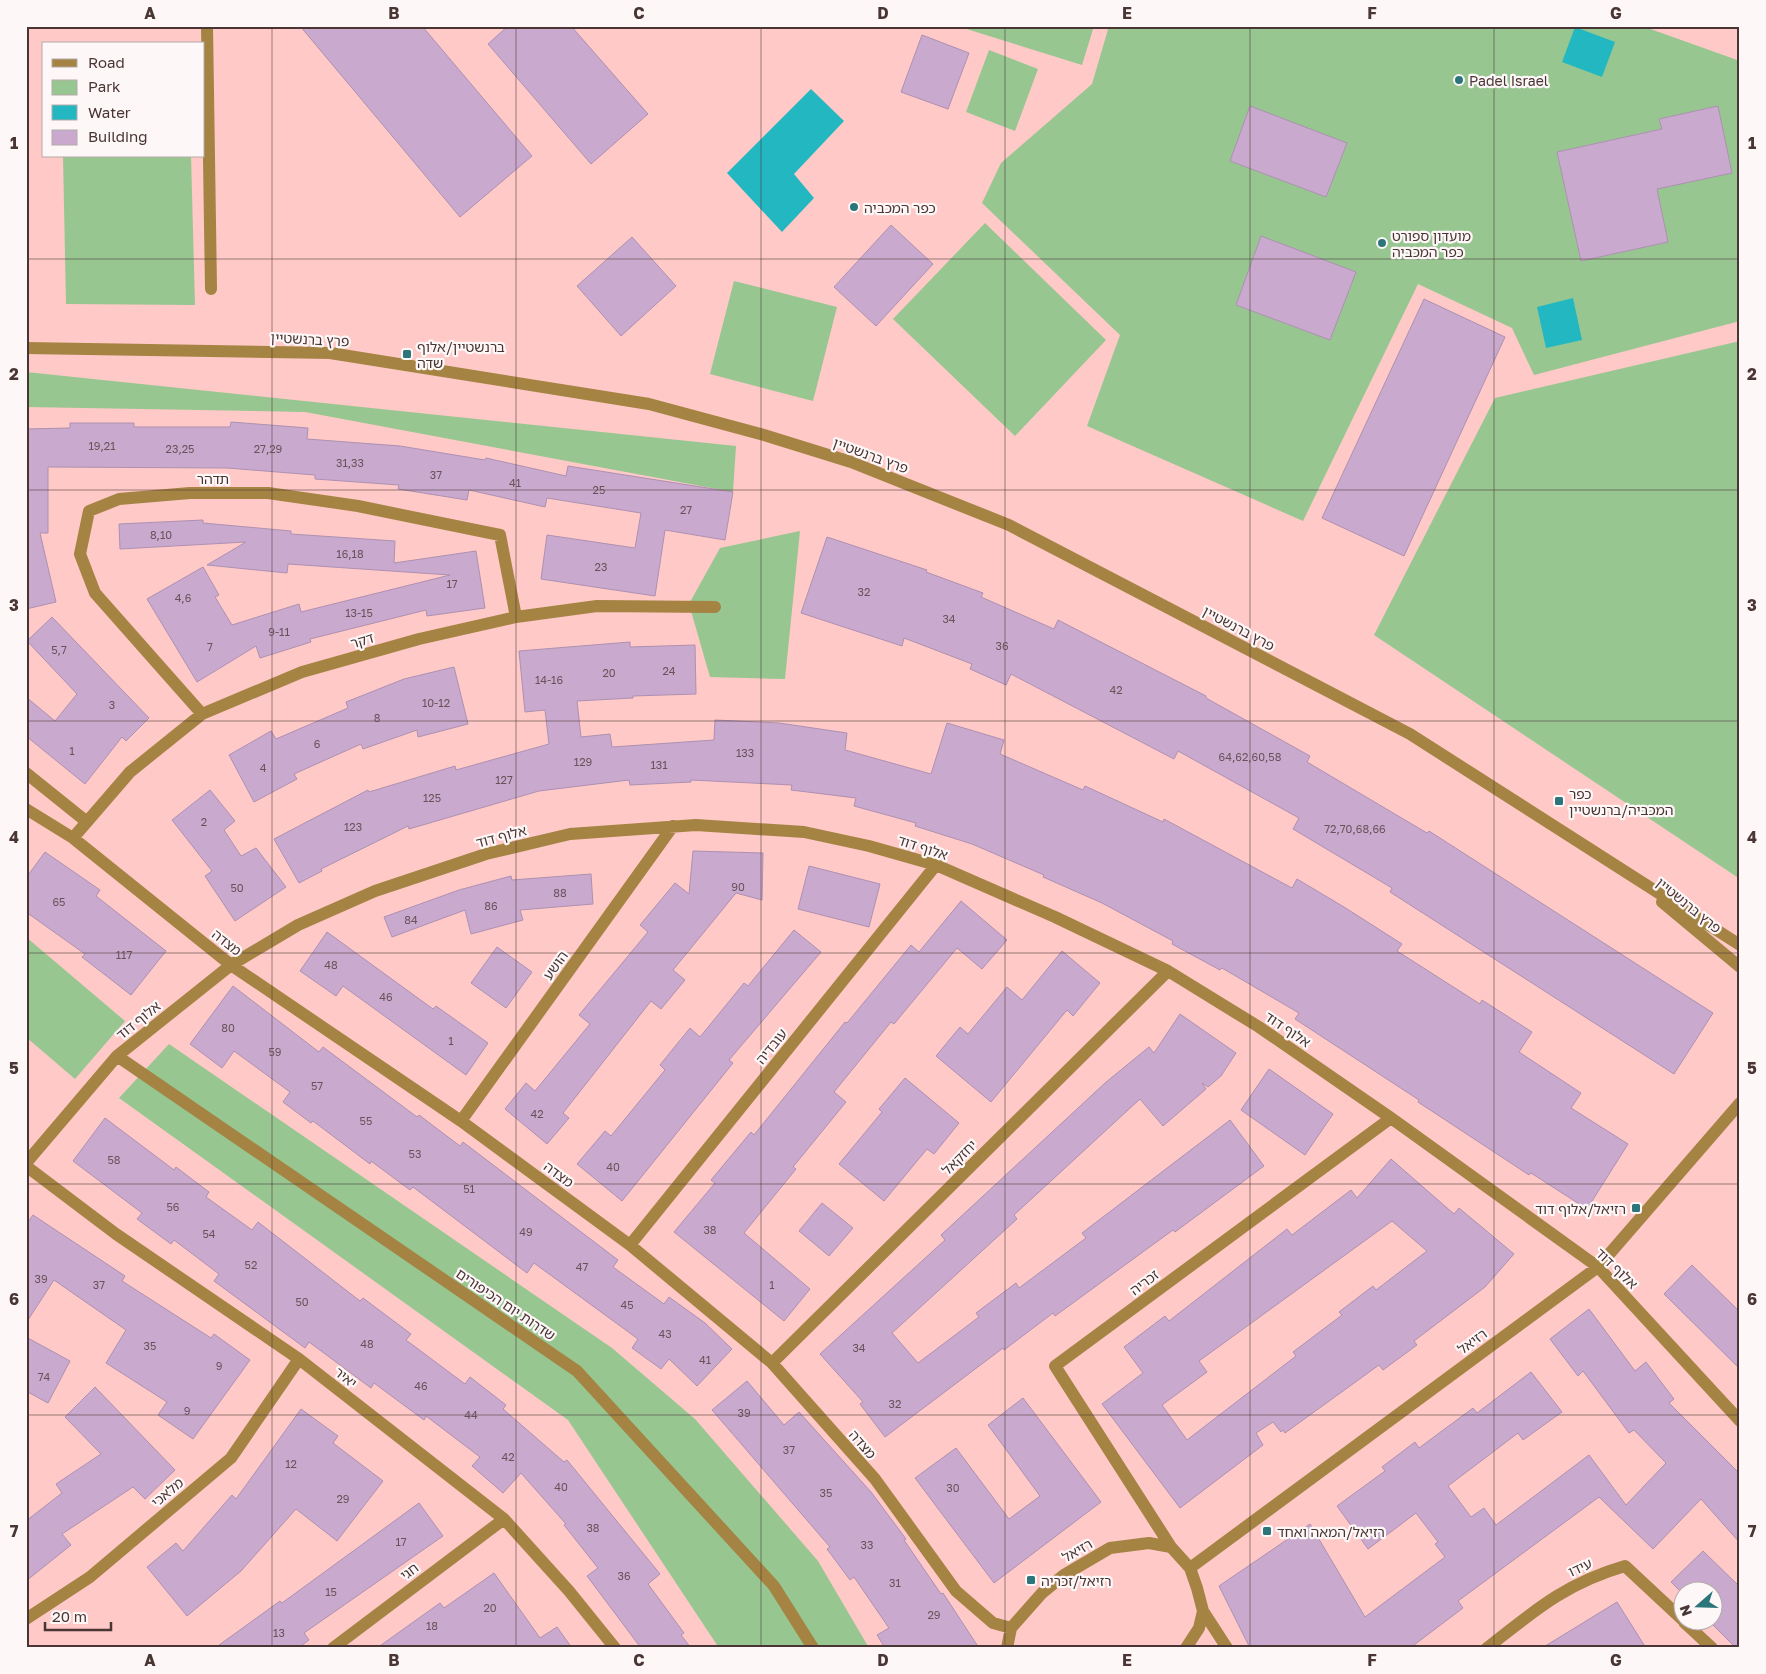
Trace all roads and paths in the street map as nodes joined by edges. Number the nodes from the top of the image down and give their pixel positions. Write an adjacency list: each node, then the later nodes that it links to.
1 (207, 26): 2 (street)
2 (211, 289)
3 (26, 348): 13 (street, פרץ ברנשטיין)
4 (715, 607): 5 (street, דקר)
5 (516, 617): 6 (street, דקר); 6 (street, תדהר)
6 (202, 714): 9 (street, דקר)
7 (26, 773): 9 (street)
8 (26, 809): 11 (street, מצדה)
9 (87, 822): 11 (street, דקר)
10 (673, 826): 12 (street, אלוף דוד); 15 (street, אלוף דוד); 21 (street, הושע)
11 (73, 838): 15 (street, מצדה)
12 (936, 865): 17 (street, אלוף דוד); 23 (street, עובדיה)
13 (1619, 867): 14 (street, פרץ ברנשטיין); 16 (street, פרץ ברנשטיין)
14 (1740, 944)
15 (231, 965): 18 (street, אלוף דוד); 21 (street, מצדה)
16 (1740, 967)
17 (1168, 972): 20 (street, אלוף דוד); 26 (street, יחזקאל)
18 (117, 1056): 22 (street, אלוף דוד); 41 (street, שדרות יום הכיפורים)
19 (1740, 1103): 24 (street, רזיאל)
20 (1391, 1118): 24 (street, אלוף דוד); 28 (street, זכריה)
21 (461, 1121): 23 (street, מצדה)
22 (26, 1165): 25 (street, יאיר)
23 (630, 1244): 26 (street, מצדה)
24 (1598, 1266): 27 (street, אלוף דוד); 32 (street, רזיאל)
25 (299, 1359): 29 (street, יאיר); 35 (street, מלאכי)
26 (772, 1363): 36 (street, מצדה)
27 (1740, 1421)
28 (1149, 1513): 30 (street); 31 (street, זכריה)
29 (504, 1519): 39 (street, חגי); 40 (street, יאיר)
30 (1149, 1542): 31 (street, רזיאל); 36 (street, רזיאל)
31 (1171, 1547): 32 (street)
32 (1190, 1568): 33 (street)
33 (1203, 1611): 38 (street); 43 (street)
34 (1674, 1612): 44 (street, עידו)
35 (26, 1619)
36 (1012, 1628): 42 (street, רזיאל)
37 (1695, 1632): 45 (street, עידו)
38 (1189, 1647)
39 (333, 1648)
40 (615, 1648)
41 (813, 1648)
42 (1007, 1648)
43 (1227, 1648)
44 (1487, 1648)
45 (1712, 1648)

